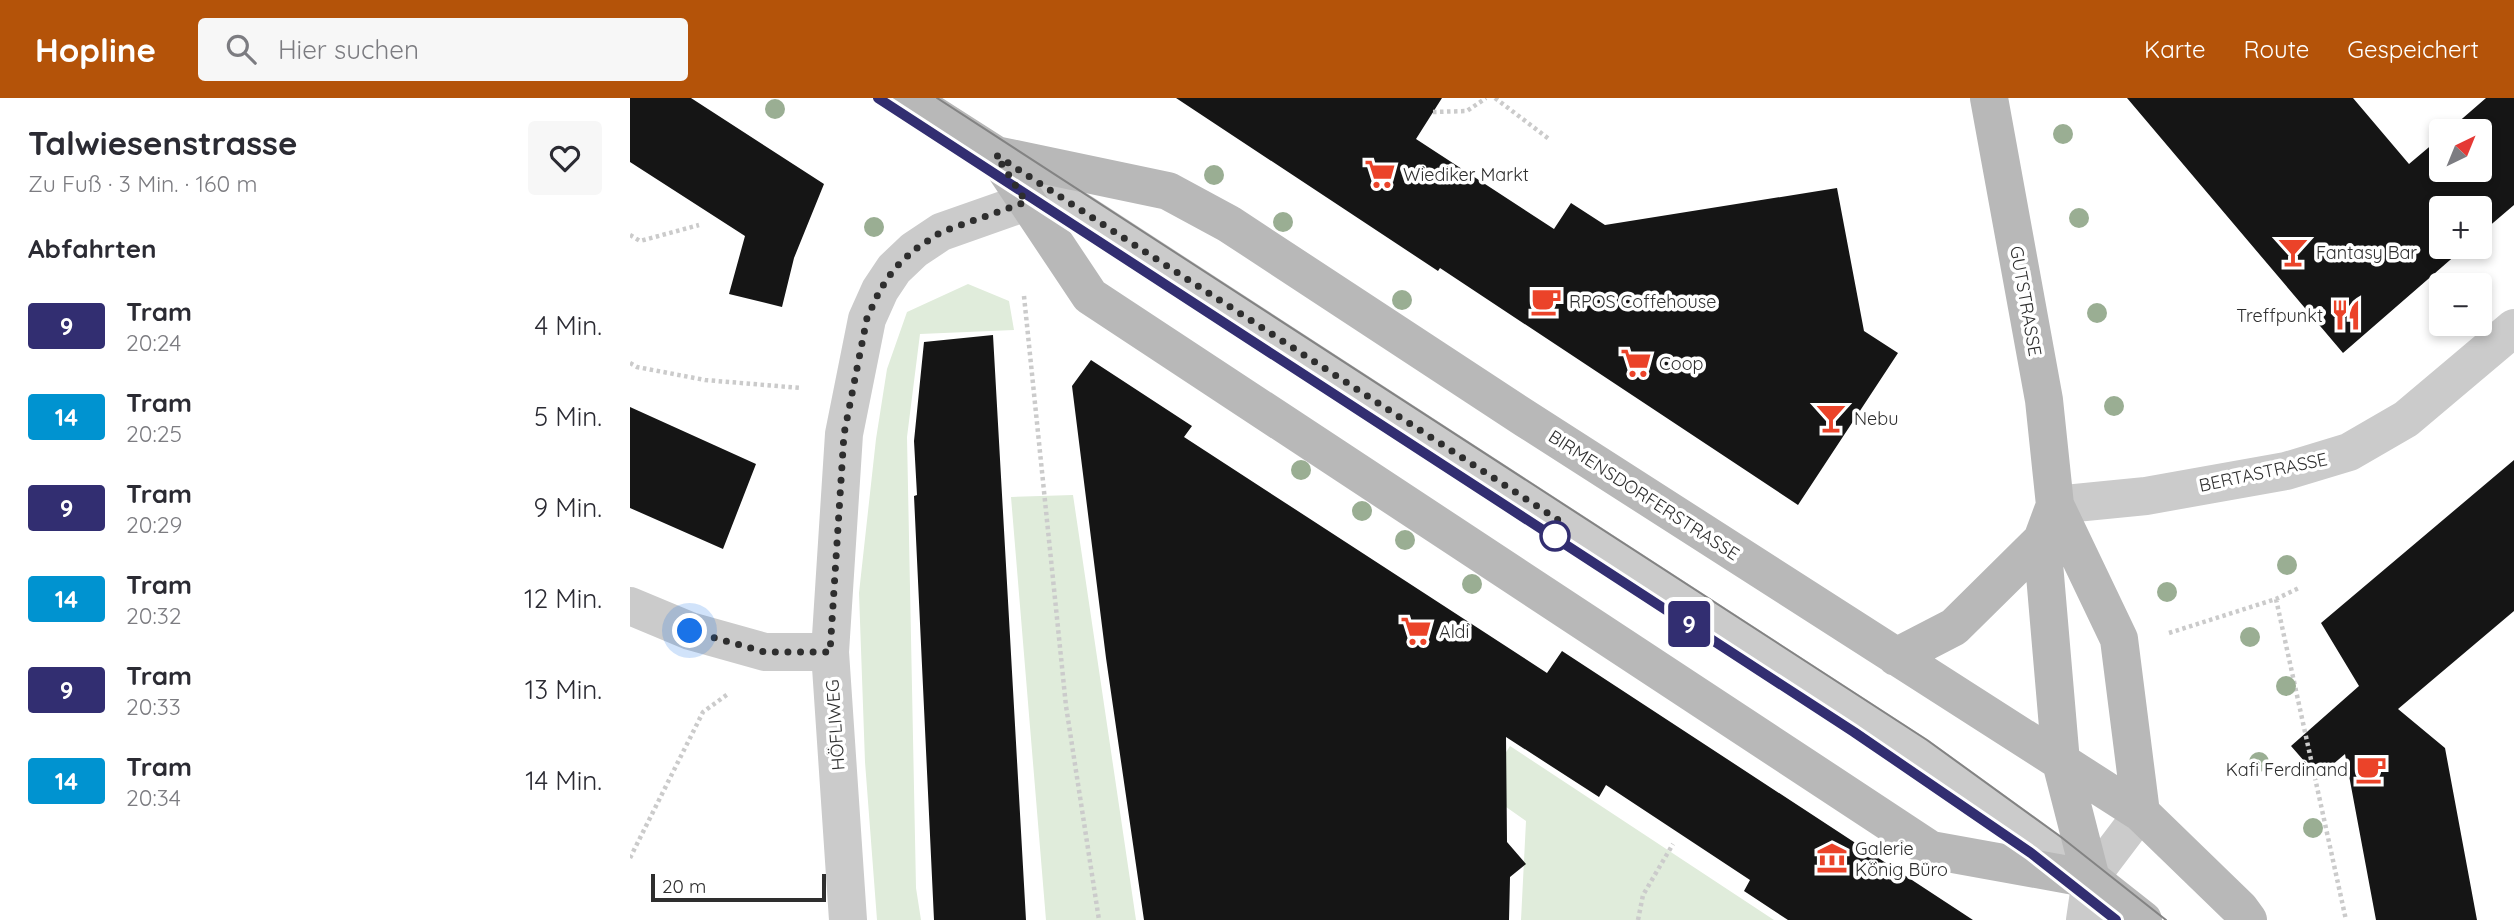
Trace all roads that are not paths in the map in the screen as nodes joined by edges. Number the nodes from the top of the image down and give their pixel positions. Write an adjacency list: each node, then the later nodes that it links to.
1 (907, 98): 3 (main road, BIRMENSDORFERSTRASSE)
2 (1989, 98): 6 (main road, GUTSTRASSE)
3 (996, 155): 4 (main road, BIRMENSDORFERSTRASSE); 9 (main road, BIRMENSDORFERSTRASSE); 12 (lane, BIRMENSDORFERSTRASSE)
4 (1026, 202): 8 (street, HÖFLIWEG); 12 (main road, BIRMENSDORFERSTRASSE)
5 (2514, 328): 6 (street, BERTASTRASSE)
6 (2049, 523): 9 (main road); 10 (main road, GUTSTRASSE); 11 (main road, GUTSTRASSE)
7 (630, 606): 8 (street)
8 (830, 652): 13 (street, HÖFLIWEG)
9 (1896, 657): 10 (main road, BIRMENSDORFERSTRASSE)
10 (2062, 762): 11 (main road, BIRMENSDORFERSTRASSE); 12 (main road, GUTSTRASSE)
11 (2141, 813): 12 (lane); 16 (main road, BIRMENSDORFERSTRASSE)
12 (2091, 879): 14 (street); 15 (main road, BIRMENSDORFERSTRASSE)
13 (848, 920)
14 (2085, 920)
15 (2143, 920)
16 (2248, 920)

